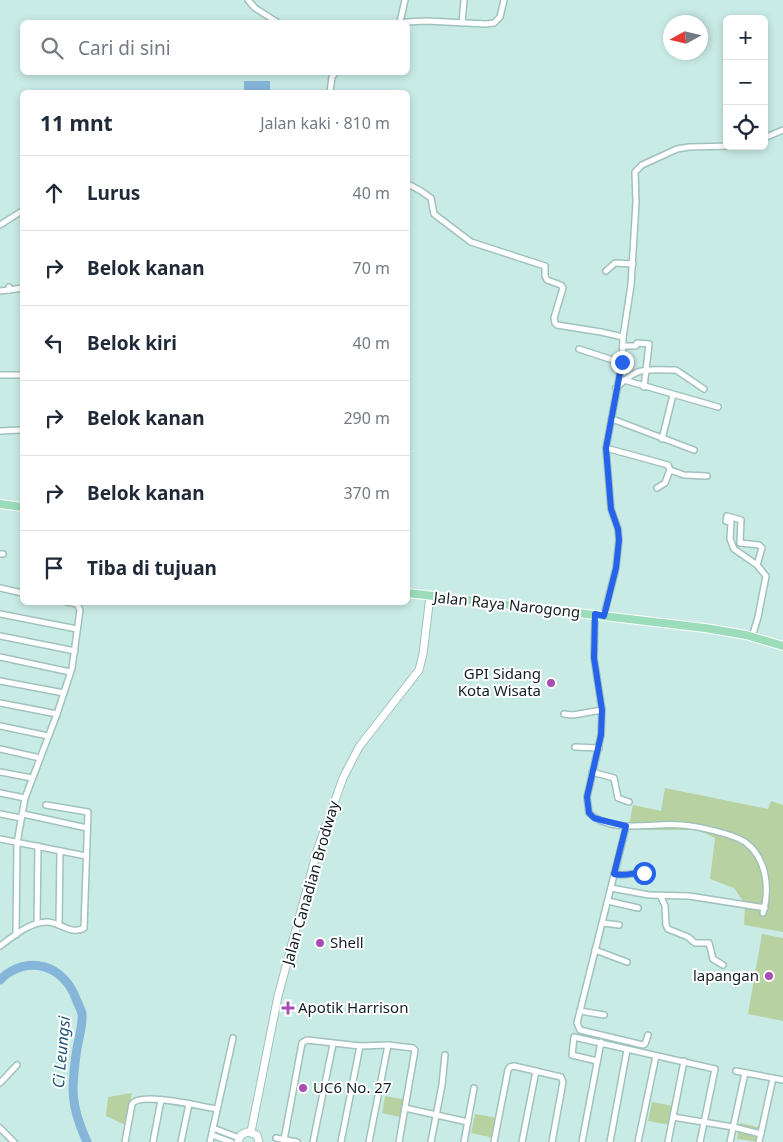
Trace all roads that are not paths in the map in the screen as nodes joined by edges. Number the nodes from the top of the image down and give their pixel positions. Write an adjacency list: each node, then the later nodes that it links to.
1 (248, 0): 5 (street)
2 (405, 0): 6 (street)
3 (464, 0): 8 (street)
4 (504, 0): 8 (street)
5 (274, 20)
6 (400, 20)
7 (410, 22): 8 (street)
8 (462, 23)
9 (334, 75): 10 (street)
10 (330, 90)
11 (783, 130): 12 (street)
12 (768, 136)
13 (723, 146): 17 (street)
14 (410, 185): 21 (street)
15 (20, 212): 16 (street)
16 (0, 225)
17 (633, 264): 18 (street); 21 (street)
18 (606, 271)
19 (20, 288): 20 (street)
20 (0, 291)
21 (623, 337): 22 (street)
22 (623, 346): 24 (street); 25 (street)
23 (579, 349): 24 (street)
24 (622, 362): 31 (street)
25 (647, 370): 28 (street); 29 (street); 30 (street)
26 (0, 375): 27 (street)
27 (20, 375)
28 (624, 380): 29 (street); 31 (street)
29 (644, 387): 32 (street)
30 (704, 388)
31 (616, 389): 34 (street)
32 (673, 395): 33 (street); 37 (street)
33 (718, 407)
34 (612, 419): 37 (street); 38 (street)
35 (20, 430): 36 (street)
36 (0, 431)
37 (662, 439): 39 (street)
38 (606, 448): 40 (street); 53 (street)
39 (694, 450)
40 (670, 470): 41 (street); 42 (street)
41 (708, 476)
42 (657, 488)
43 (0, 504): 44 (main road)
44 (20, 507)
45 (757, 565): 45 (street); 56 (street)
46 (0, 589): 47 (street)
47 (20, 593)
48 (410, 593): 49 (main road, Jalan Raya Narogong)
49 (430, 596): 52 (main road, Jalan Raya Narogong); 136 (street, Jalan Canadian Brodway)
50 (74, 605): 54 (street)
51 (0, 614): 54 (street)
52 (595, 614): 53 (main road, Jalan Raya Narogong); 64 (street)
53 (604, 616): 56 (main road, Jalan Raya Narogong)
54 (78, 629): 58 (street)
55 (0, 636): 58 (street)
56 (752, 637): 57 (main road, Jalan Raya Narogong)
57 (783, 646)
58 (75, 651): 60 (street)
59 (0, 657): 60 (street)
60 (70, 672): 62 (street)
61 (0, 681): 62 (street)
62 (64, 693): 65 (street)
63 (0, 703): 65 (street)
64 (602, 710): 66 (street); 70 (street)
65 (57, 714): 68 (street)
66 (564, 714)
67 (0, 726): 68 (street)
68 (48, 736): 72 (street)
69 (575, 747): 70 (street)
70 (599, 748): 74 (street)
71 (0, 749): 72 (street)
72 (40, 758): 75 (street)
73 (0, 772): 75 (street)
74 (592, 772): 78 (street); 82 (street)
75 (32, 778): 77 (street)
76 (0, 793): 77 (street)
77 (25, 798): 81 (street)
78 (629, 802)
79 (46, 805): 83 (street)
80 (0, 814): 81 (street)
81 (22, 816): 83 (street); 85 (street)
82 (626, 826): 90 (street); 92 (street)
83 (87, 828): 88 (street)
84 (0, 839): 85 (street)
85 (17, 843): 86 (street); 99 (street)
86 (38, 846): 87 (street); 95 (street)
87 (60, 851): 88 (street); 98 (street)
88 (86, 856): 98 (street)
89 (644, 873): 90 (street)
90 (614, 874): 91 (street)
91 (611, 888): 92 (street); 93 (street)
92 (662, 897): 103 (street)
93 (608, 900): 94 (street); 96 (street)
94 (638, 908)
95 (37, 923): 98 (street); 99 (street)
96 (603, 923): 97 (street); 101 (street)
97 (619, 925)
98 (58, 926)
99 (16, 935): 100 (street)
100 (0, 946)
101 (594, 950): 102 (street); 104 (street)
102 (627, 962)
103 (722, 965)
104 (580, 1010): 105 (street); 106 (street)
105 (604, 1015)
106 (648, 1035)
107 (232, 1038): 128 (street)
108 (601, 1042): 112 (street); 115 (street); 115 (street)
109 (333, 1044): 111 (street); 141 (street); 150 (street)
110 (388, 1045): 111 (street); 127 (street); 152 (street)
111 (360, 1046): 151 (street)
112 (627, 1050): 114 (street); 160 (street)
113 (445, 1055): 129 (street)
114 (656, 1056): 116 (street); 161 (street)
115 (597, 1061): 159 (street)
116 (684, 1062): 130 (street); 132 (street)
117 (17, 1065): 123 (street)
118 (536, 1071): 156 (street); 157 (street); 158 (street)
119 (736, 1071): 120 (street)
120 (745, 1073): 121 (street); 133 (street)
121 (773, 1078): 122 (street); 137 (street)
122 (783, 1080)
123 (0, 1083)
124 (474, 1088): 131 (street)
125 (161, 1100): 126 (street); 143 (street); 144 (street)
126 (189, 1104): 128 (street); 145 (street)
127 (406, 1108): 129 (street); 153 (street)
128 (217, 1109): 135 (street)
129 (437, 1114): 131 (street); 154 (street)
130 (674, 1117): 132 (street); 162 (street)
131 (468, 1122): 155 (street)
132 (704, 1124): 133 (street); 163 (street)
133 (733, 1127): 137 (street); 164 (street)
134 (0, 1128): 142 (street)
135 (213, 1128): 138 (street); 140 (street)
136 (251, 1132): 140 (street); 148 (street)
137 (761, 1134): 165 (street)
138 (212, 1135): 146 (street); 147 (street)
139 (276, 1138): 141 (street)
140 (238, 1140)
141 (284, 1140): 149 (street)
142 (14, 1142)
143 (125, 1142)
144 (153, 1142)
145 (181, 1142)
146 (210, 1142)
147 (231, 1142)
148 (259, 1142)
149 (297, 1142)
150 (313, 1142)
151 (341, 1142)
152 (369, 1142)
153 (399, 1142)
154 (431, 1142)
155 (464, 1142)
156 (494, 1142)
157 (522, 1142)
158 (552, 1142)
159 (582, 1142)
160 (610, 1142)
161 (638, 1142)
162 (668, 1142)
163 (700, 1142)
164 (730, 1142)
165 (759, 1142)

